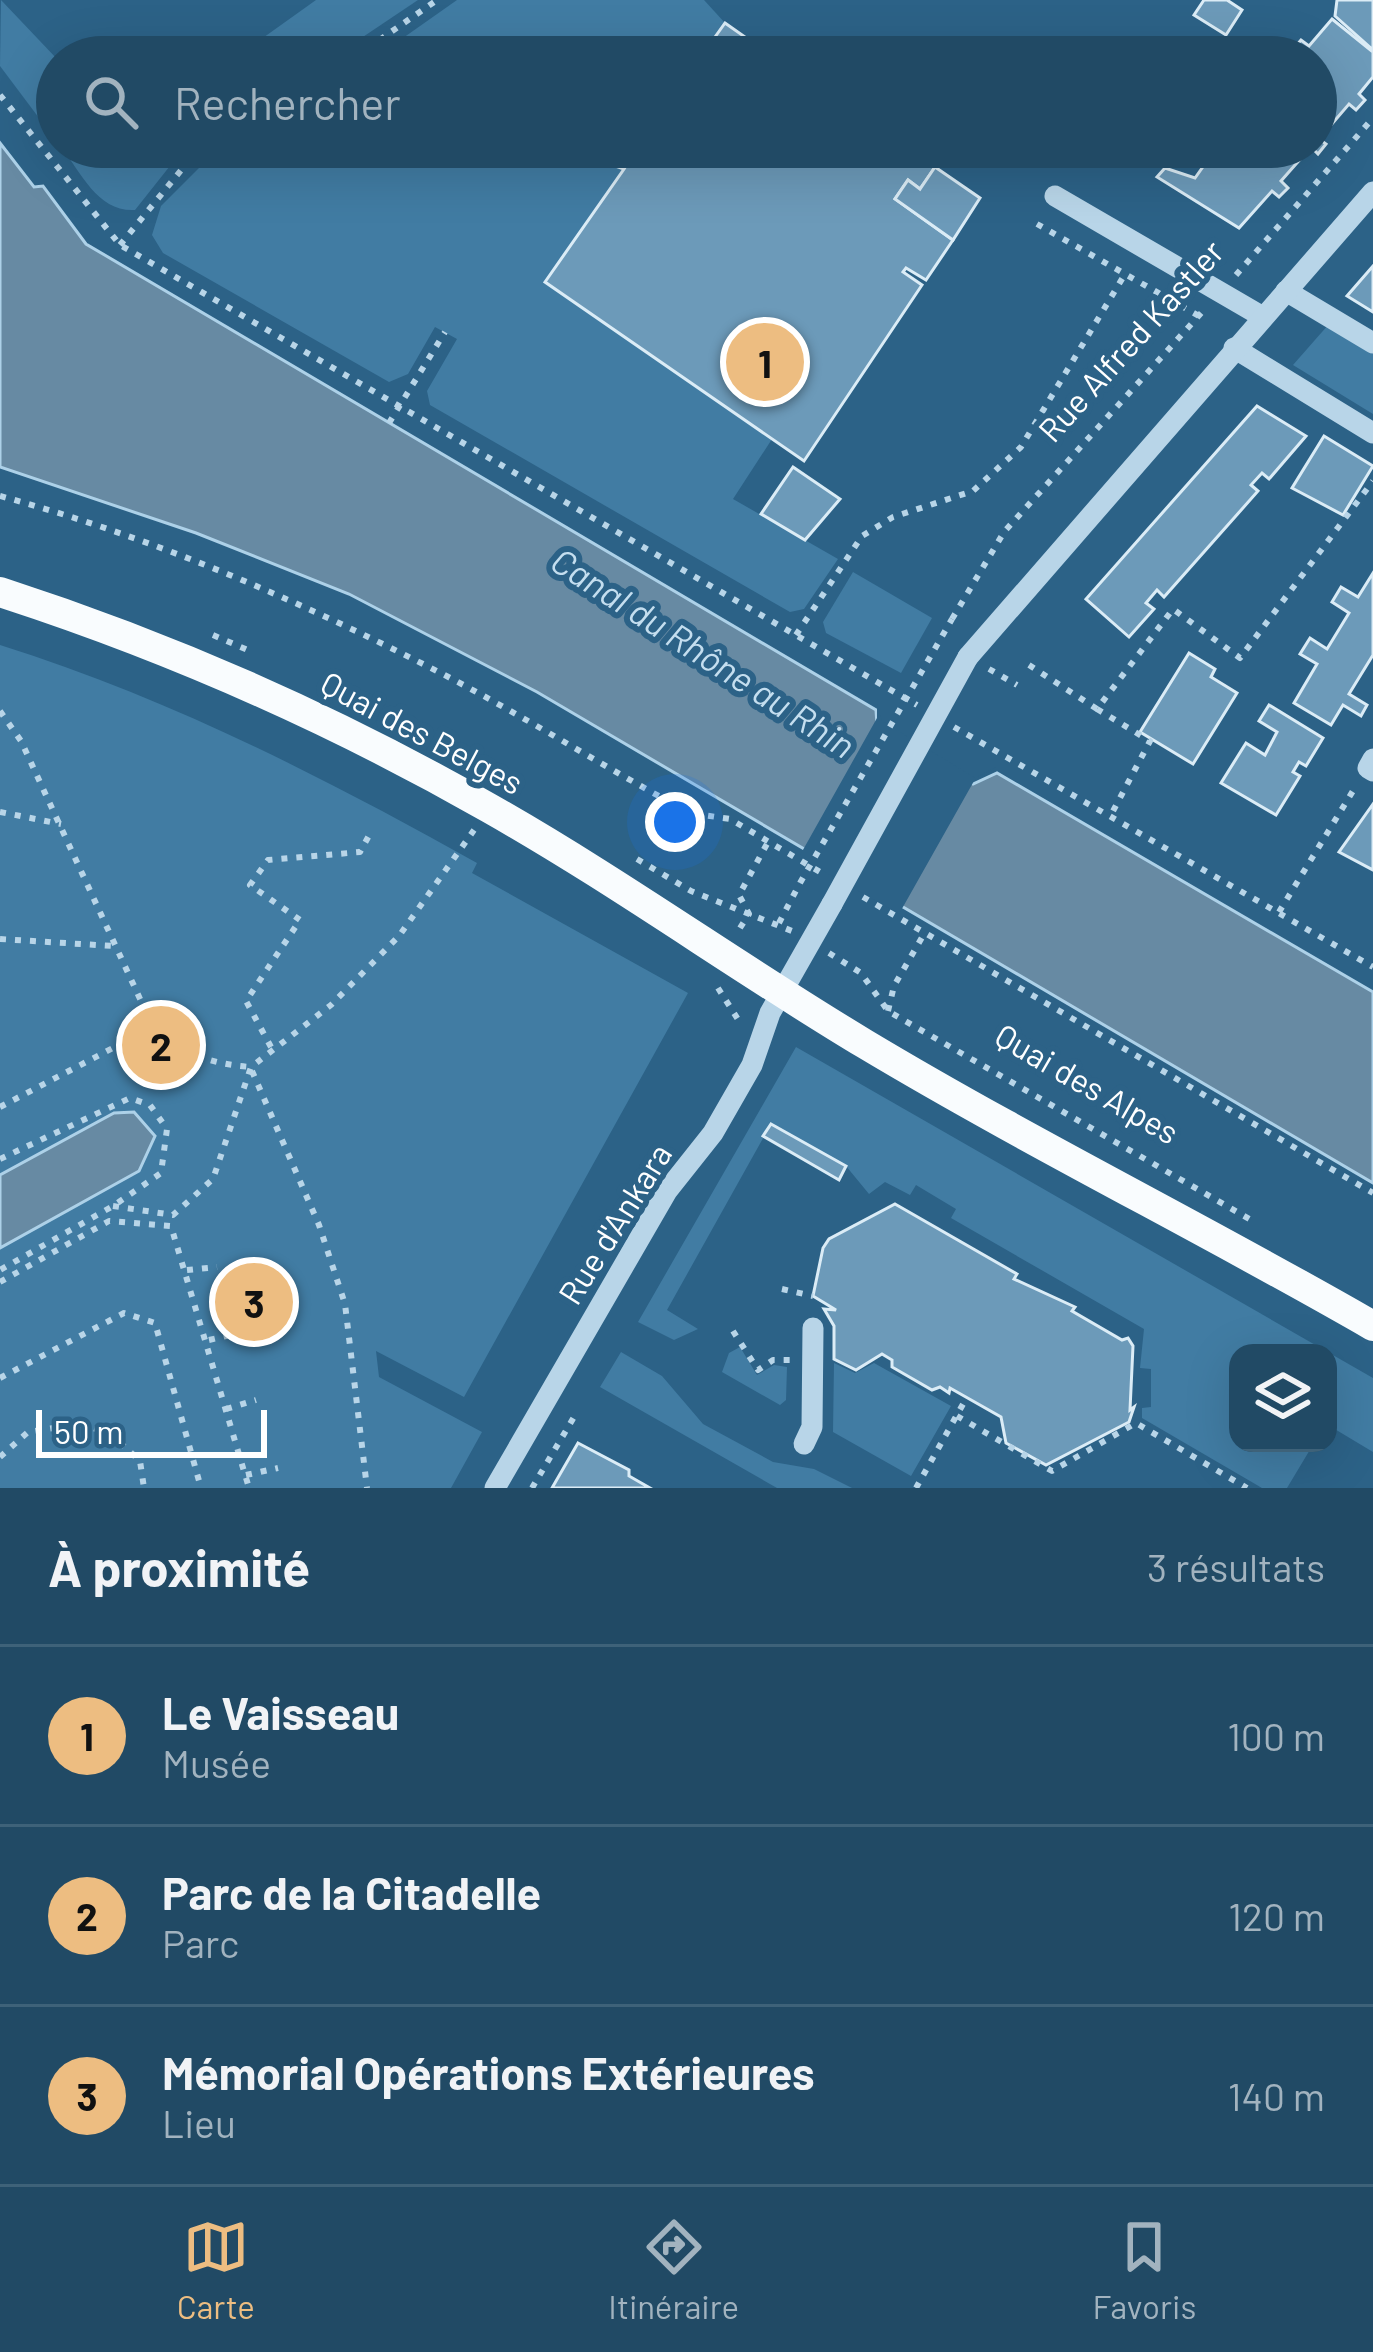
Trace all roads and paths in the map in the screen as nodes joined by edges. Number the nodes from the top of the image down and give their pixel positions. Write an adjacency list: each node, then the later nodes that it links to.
1 (436, 0): 2 (path)
2 (385, 36)
3 (0, 95): 5 (path)
4 (1373, 118): 6 (path, Rue Alfred Kastler)
5 (36, 140)
6 (1337, 159)
7 (58, 168): 13 (path)
8 (183, 168): 13 (path)
9 (1329, 168): 16 (path, Rue Alfred Kastler)
10 (1373, 192): 15 (street)
11 (1055, 196): 16 (street)
12 (1037, 224): 14 (path)
13 (120, 245): 22 (path)
14 (1125, 274): 17 (path); 28 (path)
15 (1286, 291): 18 (street); 20 (street)
16 (1220, 293): 17 (path, Rue Alfred Kastler); 18 (street)
17 (1199, 316): 45 (path, Rue Alfred Kastler, bridge)
18 (1263, 317): 21 (street)
19 (445, 332): 22 (path)
20 (1373, 343)
21 (1234, 348): 24 (street); 42 (street, bridge)
22 (398, 408): 23 (path); 28 (path)
23 (389, 423)
24 (1373, 433)
25 (1373, 481): 31 (path)
26 (0, 496): 40 (path)
27 (0, 592): 35 (main road, Quai des Belges)
28 (796, 635): 30 (path)
29 (1029, 665): 31 (path)
30 (877, 682)
31 (1097, 709): 37 (path)
32 (0, 711): 38 (path)
33 (1008, 759): 37 (path)
34 (1371, 766): 43 (path)
35 (488, 807): 51 (main road, Quai des Belges); 54 (path)
36 (0, 812): 38 (path)
37 (1111, 815): 43 (path)
38 (61, 824): 49 (path)
39 (372, 830): 54 (path)
40 (768, 842): 41 (path); 44 (path)
41 (827, 876)
42 (839, 896): 46 (path); 48 (street)
43 (1279, 912): 50 (path)
44 (748, 914)
45 (779, 923): 48 (path, Quai des Alpes)
46 (925, 933): 52 (path); 58 (path)
47 (0, 939): 49 (path)
48 (812, 943): 51 (street); 52 (path, Quai des Alpes)
49 (113, 946): 53 (path)
50 (1373, 967)
51 (784, 992): 69 (main road); 89 (street, Rue d'Ankara)
52 (888, 1011): 61 (path, Quai des Alpes)
53 (153, 1027): 55 (path); 56 (path)
54 (271, 1047): 55 (path)
55 (251, 1067): 59 (path); 88 (path)
56 (0, 1107)
57 (0, 1159): 59 (path)
58 (1373, 1193)
59 (113, 1206): 60 (path)
60 (104, 1212): 62 (path); 64 (path)
61 (1252, 1220)
62 (109, 1221): 65 (path); 66 (path)
63 (217, 1267): 65 (path)
64 (1, 1269): 66 (path)
65 (187, 1270): 73 (path)
66 (3, 1280)
67 (782, 1289): 68 (path)
68 (813, 1297)
69 (1373, 1326)
70 (813, 1328): 74 (street)
71 (733, 1331): 74 (path)
72 (240, 1334): 73 (path)
73 (209, 1340): 78 (path)
74 (813, 1360): 81 (street)
75 (0, 1378): 86 (path)
76 (967, 1397): 79 (path)
77 (256, 1400): 78 (path)
78 (226, 1409): 84 (path)
79 (957, 1416): 91 (path); 92 (path)
80 (574, 1417): 90 (path)
81 (804, 1444)
82 (0, 1457): 85 (path)
83 (278, 1468): 84 (path)
84 (246, 1475): 87 (path)
85 (145, 1488)
86 (201, 1488)
87 (249, 1488)
88 (367, 1488)
89 (494, 1488)
90 (532, 1488)
91 (916, 1488)
92 (1246, 1488)

